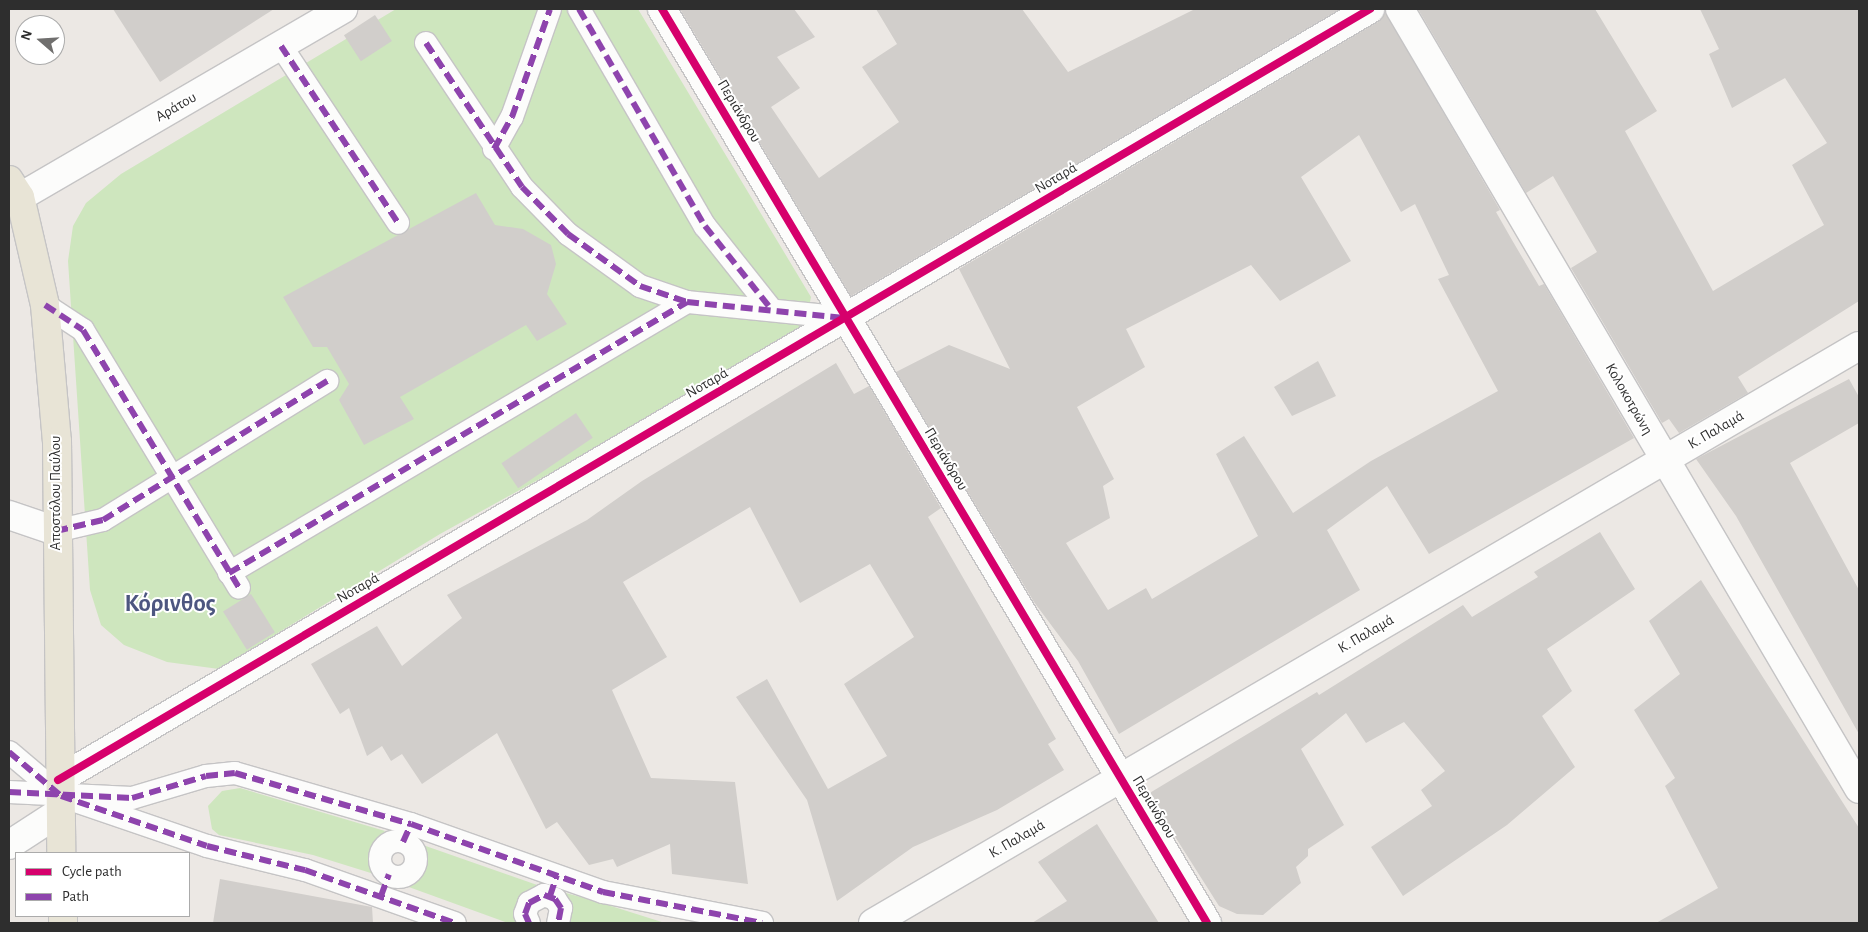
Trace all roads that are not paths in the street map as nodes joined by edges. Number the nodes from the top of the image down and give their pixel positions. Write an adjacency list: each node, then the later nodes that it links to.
1 (343, 9): 8 (street, Αράτου)
2 (550, 9): 9 (street)
3 (579, 9): 14 (street)
4 (662, 9): 15 (street, Περιάνδρου)
5 (1370, 9): 15 (street, Νοταρά)
6 (1400, 9): 18 (street, Κολοκοτρώνη)
7 (426, 43): 9 (street)
8 (281, 46): 10 (street, Αράτου); 11 (street)
9 (494, 149): 12 (street)
10 (12, 194): 13 (main road, Αποστόλου Παύλου)
11 (398, 223)
12 (687, 302): 14 (street); 19 (street)
13 (45, 305): 19 (street); 21 (main road, Αποστόλου Παύλου)
14 (771, 310): 15 (street)
15 (846, 318): 23 (street, Περιάνδρου); 26 (street, Νοταρά)
16 (1859, 346): 18 (street, Κ. Παλαμά)
17 (326, 381): 19 (street)
18 (1664, 460): 23 (street, Κ. Παλαμά); 24 (street, Κολοκοτρώνη)
19 (171, 478): 21 (street)
20 (9, 515): 21 (street)
21 (56, 531): 26 (main road, Αποστόλου Παύλου)
22 (9, 752): 26 (street)
23 (1121, 778): 36 (street, Κ. Παλαμά); 37 (street, Περιάνδρου)
24 (1859, 789)
25 (9, 792): 26 (street)
26 (60, 796): 27 (street); 28 (street, Νοταρά); 29 (main road, Αποστόλου Παύλου); 31 (street)
27 (407, 833): 30 (street); 31 (street)
28 (9, 845)
29 (61, 852)
30 (553, 886): 33 (street); 34 (street); 35 (street)
31 (381, 896): 32 (street)
32 (455, 923)
33 (529, 923)
34 (558, 923)
35 (762, 923)
36 (873, 923)
37 (1207, 923)

